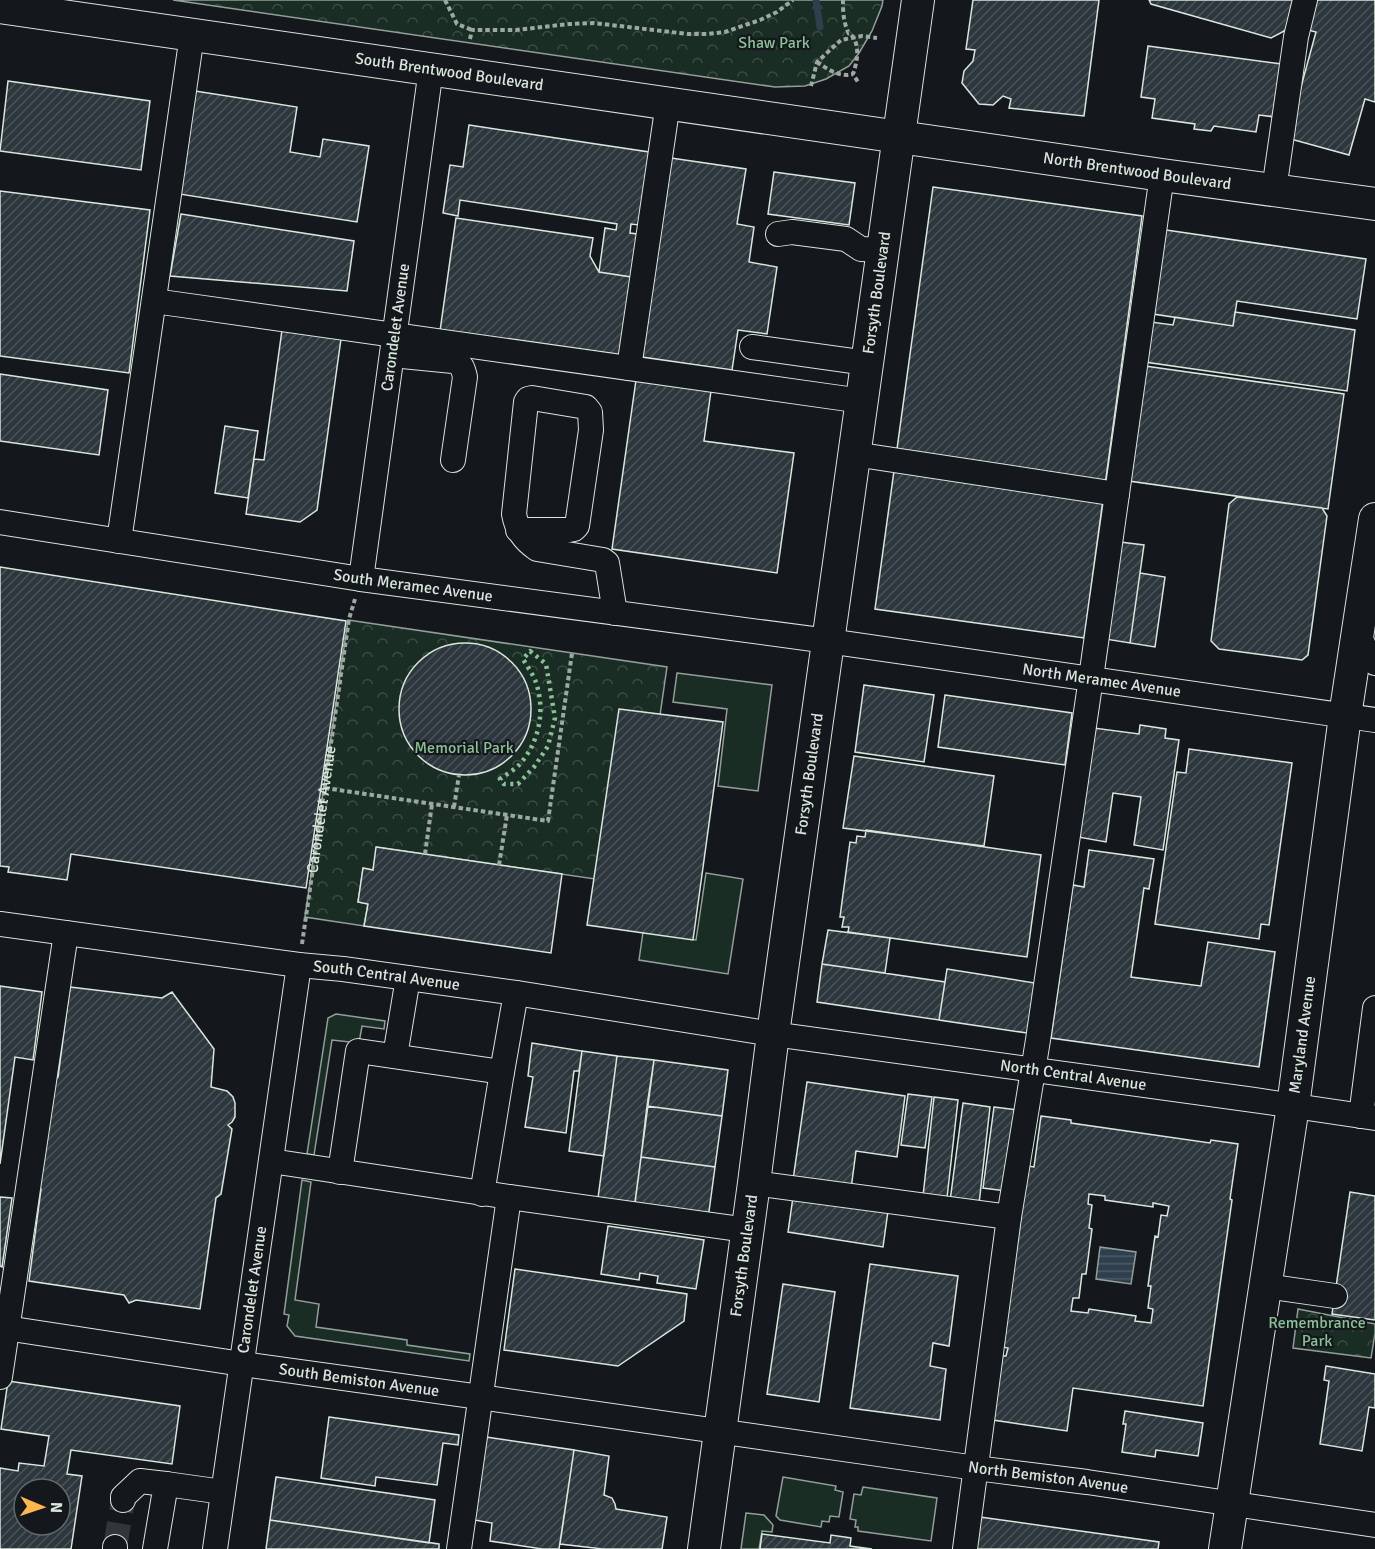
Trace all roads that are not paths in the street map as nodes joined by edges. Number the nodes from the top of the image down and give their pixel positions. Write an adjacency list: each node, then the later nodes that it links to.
1 (918, 0): 7 (main road, Forsyth Boulevard)
2 (1305, 0): 9 (street)
3 (0, 7): 4 (main road, South Brentwood Boulevard)
4 (192, 35): 5 (main road, South Brentwood Boulevard); 13 (street)
5 (431, 69): 6 (main road, South Brentwood Boulevard); 14 (street, Carondelet Avenue)
6 (668, 103): 7 (main road, South Brentwood Boulevard); 17 (street)
7 (898, 136): 8 (main road, North Brentwood Boulevard); 12 (main road, Forsyth Boulevard)
8 (1162, 175): 9 (main road, North Brentwood Boulevard); 21 (street)
9 (1274, 190): 10 (main road, North Brentwood Boulevard)
10 (1375, 204)
11 (780, 239): 12 (street)
12 (872, 250): 16 (main road, Forsyth Boulevard)
13 (154, 301): 14 (street); 25 (street)
14 (393, 345): 17 (street); 20 (street); 26 (street, Carondelet Avenue)
15 (752, 347): 16 (street)
16 (867, 363): 18 (main road, Forsyth Boulevard)
17 (629, 368): 18 (street)
18 (862, 401): 19 (main road, Forsyth Boulevard)
19 (854, 454): 21 (street); 30 (main road, Forsyth Boulevard)
20 (453, 460)
21 (1117, 494): 32 (street)
22 (1375, 519): 27 (main road, Maryland Avenue)
23 (0, 522): 25 (street, South Meramec Avenue)
24 (518, 530): 24 (street); 28 (street)
25 (120, 541): 26 (street, South Meramec Avenue)
26 (360, 579): 28 (street, South Meramec Avenue)
27 (1370, 581): 29 (main road, Maryland Avenue)
28 (615, 613): 30 (street, South Meramec Avenue)
29 (1358, 633): 31 (street); 33 (main road, Maryland Avenue)
30 (828, 641): 32 (street, North Meramec Avenue); 40 (main road, Forsyth Boulevard)
31 (1375, 663)
32 (1091, 678): 33 (street, North Meramec Avenue); 42 (street)
33 (1360, 718): 44 (main road, Maryland Avenue)
34 (0, 924): 35 (street, South Central Avenue)
35 (66, 933): 36 (street, South Central Avenue); 55 (street)
36 (299, 966): 37 (street, South Central Avenue); 46 (street, Carondelet Avenue)
37 (408, 978): 38 (street, South Central Avenue); 41 (street)
38 (516, 993): 40 (street, South Central Avenue); 43 (street)
39 (1375, 1008): 45 (street)
40 (773, 1034): 42 (street, North Central Avenue); 48 (main road, Forsyth Boulevard)
41 (395, 1056): 43 (street); 47 (street)
42 (1034, 1069): 44 (street, North Central Avenue); 51 (street)
43 (502, 1072): 49 (street)
44 (1293, 1106): 45 (street, North Central Avenue); 53 (main road, Maryland Avenue)
45 (1368, 1117)
46 (271, 1161): 47 (street); 56 (street, Carondelet Avenue)
47 (340, 1172): 49 (street)
48 (754, 1183): 51 (street); 52 (main road, Forsyth Boulevard)
49 (482, 1194): 50 (street)
50 (509, 1197): 52 (street); 58 (street)
51 (1009, 1217): 60 (street)
52 (747, 1230): 59 (main road, Forsyth Boulevard)
53 (1265, 1286): 54 (street); 64 (main road, Maryland Avenue)
54 (1335, 1296)
55 (4, 1327): 56 (street, South Bemiston Avenue); 57 (street)
56 (242, 1364): 58 (street, South Bemiston Avenue); 62 (street, Carondelet Avenue)
57 (0, 1377)
58 (480, 1397): 59 (street, South Bemiston Avenue); 68 (street)
59 (720, 1432): 60 (street, North Bemiston Avenue); 69 (main road, Forsyth Boulevard)
60 (976, 1468): 64 (street, North Bemiston Avenue); 70 (street)
61 (165, 1484): 62 (street); 63 (street); 66 (street)
62 (224, 1492): 67 (street, Carondelet Avenue)
63 (123, 1500)
64 (1231, 1504): 65 (street, North Bemiston Avenue); 71 (main road, Maryland Avenue)
65 (1375, 1525)
66 (155, 1549)
67 (215, 1549)
68 (459, 1549)
69 (704, 1549)
70 (965, 1549)
71 (1225, 1549)

